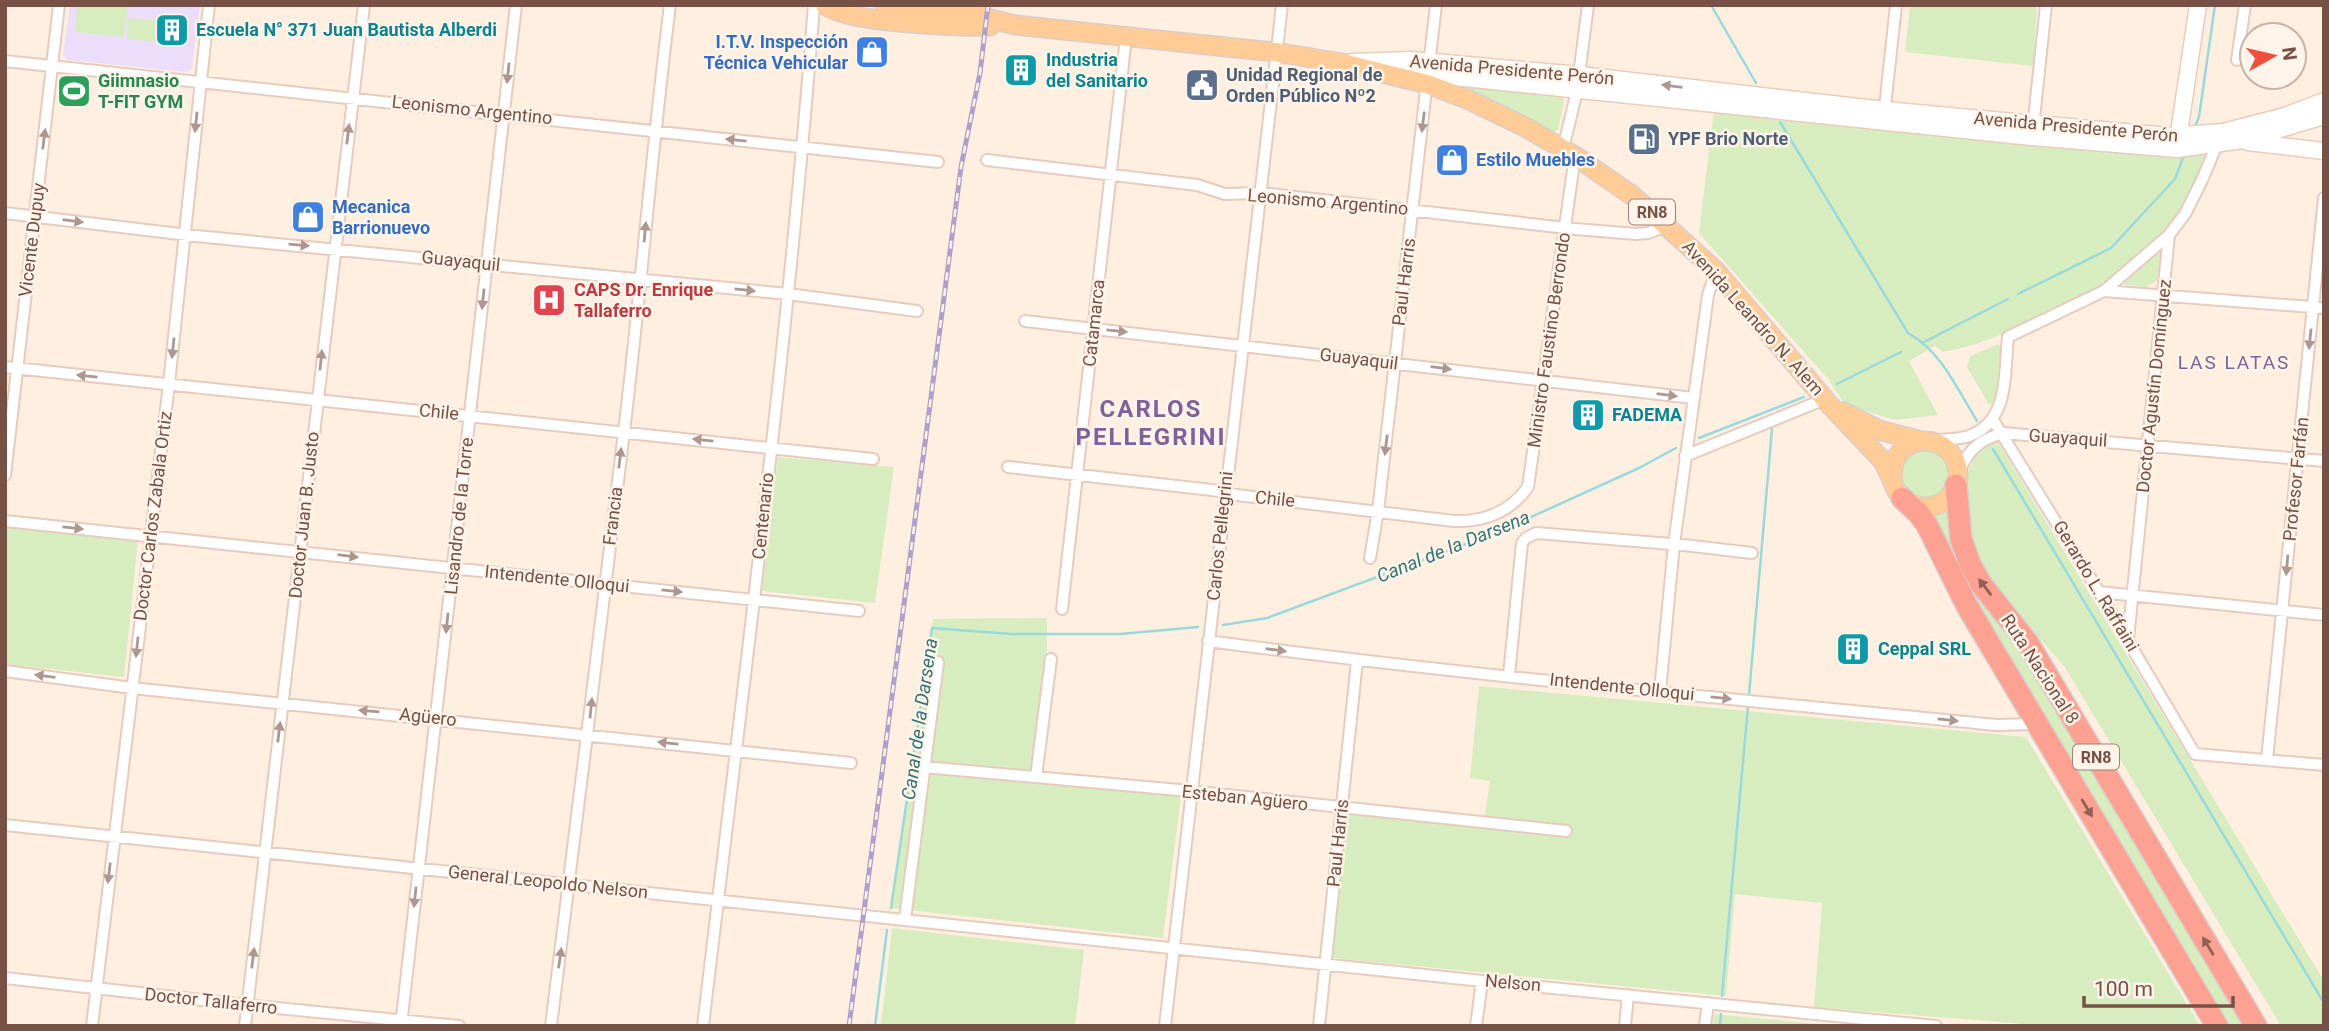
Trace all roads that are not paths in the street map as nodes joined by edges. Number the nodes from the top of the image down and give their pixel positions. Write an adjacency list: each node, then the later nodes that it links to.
1 (59, 5): 22 (street, Vicente Dupuy)
2 (209, 5): 24 (street, Doctor Carlos Zabala Ortiz)
3 (364, 5): 26 (street, Doctor Juan B. Justo)
4 (516, 5): 28 (street, Lisandro de la Torre, one-way to 28)
5 (670, 5): 31 (street, Francia)
6 (814, 5): 36 (street, Centenario)
7 (825, 5): 16 (main road, Avenida Presidente Perón)
8 (885, 5): 16 (main road, Avenida Presidente Perón)
9 (1282, 5): 18 (street, Carlos Pellegrini)
10 (1436, 5): 23 (street, Paul Harris)
11 (1588, 5): 25 (street, Ministro Faustino Berrondo)
12 (1896, 5): 29 (street)
13 (2046, 5): 32 (street)
14 (2198, 5): 35 (main road)
15 (2245, 5): 19 (street)
16 (1015, 25): 17 (main road, Avenida Presidente Perón)
17 (1126, 37): 18 (main road, Avenida Presidente Perón); 41 (street, Catamarca)
18 (1275, 52): 21 (main road, Avenida Presidente Perón); 42 (street, Carlos Pellegrini)
19 (2237, 60)
20 (5, 61): 22 (street, Leonismo Argentino)
21 (1342, 63): 23 (main road, Avenida Presidente Perón / RN8); 23 (main road, Avenida Presidente Perón)
22 (52, 66): 24 (street, Leonismo Argentino); 46 (street, Vicente Dupuy, one-way to 22)
23 (1428, 73): 25 (main road, Avenida Presidente Perón); 38 (main road, Avenida Leandro N. Alem / RN8); 44 (street, Paul Harris, one-way to 44)
24 (200, 81): 26 (street, Leonismo Argentino); 49 (street, Doctor Carlos Zabala Ortiz, one-way to 49)
25 (1578, 83): 29 (main road, Avenida Presidente Perón); 38 (street, Ministro Faustino Berrondo)
26 (353, 98): 28 (street, Leonismo Argentino); 51 (street, Doctor Juan B. Justo, one-way to 26)
27 (2324, 101): 33 (main road)
28 (504, 114): 31 (street, Leonismo Argentino); 52 (street, Lisandro de la Torre)
29 (1884, 116): 32 (main road, Avenida Presidente Perón)
30 (2324, 116): 34 (main road)
31 (654, 131): 36 (street, Leonismo Argentino, one-way to 31); 54 (street, Francia, one-way to 31)
32 (2032, 131): 35 (main road, Avenida Presidente Perón)
33 (2220, 138): 34 (main road, Avenida Presidente Perón); 35 (main road, Avenida Presidente Perón); 50 (street, Doctor Agustín Domínguez)
34 (2243, 140): 37 (main road, Avenida Presidente Perón)
35 (2178, 143)
36 (803, 148): 40 (street, Leonismo Argentino); 56 (street, Centenario)
37 (2324, 151)
38 (1569, 152): 47 (main road, Avenida Leandro N. Alem / RN8); 48 (street, Ministro Faustino Berrondo)
39 (987, 160): 41 (street, Leonismo Argentino)
40 (938, 162)
41 (1109, 176): 42 (street, Leonismo Argentino); 61 (street, Catamarca)
42 (1260, 193): 44 (street, Leonismo Argentino); 62 (street, Carlos Pellegrini)
43 (2324, 198): 58 (street, Profesor Farfán)
44 (1412, 209): 48 (street, Leonismo Argentino); 63 (street, Paul Harris)
45 (5, 213): 46 (street, Guayaquil)
46 (35, 216): 49 (street, Guayaquil, one-way to 49); 65 (street, Vicente Dupuy)
47 (1668, 225): 48 (street, Leonismo Argentino); 53 (main road, Avenida Leandro N. Alem / RN8)
48 (1566, 228): 66 (street, Ministro Faustino Berrondo)
49 (185, 234): 51 (street, Guayaquil, one-way to 51); 67 (street, Doctor Carlos Zabala Ortiz, one-way to 67)
50 (2169, 235): 55 (street); 57 (street, Doctor Agustín Domínguez)
51 (334, 248): 52 (street, Guayaquil); 69 (street, Doctor Juan B. Justo, one-way to 51)
52 (487, 264): 54 (street, Guayaquil); 71 (street, Lisandro de la Torre, one-way to 71)
53 (1716, 271): 68 (street); 70 (main road, Avenida Leandro N. Alem / RN8)
54 (640, 280): 56 (street, Guayaquil, one-way to 56); 73 (street, Francia)
55 (2104, 291): 57 (street); 72 (street)
56 (788, 294): 59 (street, Guayaquil); 77 (street, Centenario)
57 (2163, 294): 58 (street); 76 (street, Doctor Agustín Domínguez)
58 (2319, 308): 79 (street, Profesor Farfán, one-way to 79)
59 (917, 311)
60 (1025, 321): 61 (street, Guayaquil)
61 (1093, 329): 62 (street, Guayaquil, one-way to 62); 84 (street, Catamarca)
62 (1241, 345): 63 (street, Guayaquil); 87 (street, Carlos Pellegrini)
63 (1395, 363): 66 (street, Guayaquil, one-way to 66); 88 (street, Paul Harris, one-way to 88)
64 (5, 367): 65 (street, Chile)
65 (18, 368): 67 (street, Chile, one-way to 65); 83 (street, Vicente Dupuy)
66 (1544, 380): 68 (street, Guayaquil, one-way to 68); 89 (street, Ministro Faustino Berrondo)
67 (169, 384): 69 (street, Chile); 91 (street, Doctor Carlos Zabala Ortiz)
68 (1693, 398): 78 (street)
69 (317, 399): 71 (street, Chile); 93 (street, Doctor Juan B. Justo)
70 (1827, 401): 75 (main road, Avenida Leandro N. Alem / RN8); 78 (street); 86 (main road, Avenida Leandro N. Alem / RN8)
71 (470, 415): 73 (street, Chile); 96 (street, Lisandro de la Torre)
72 (1993, 420): 74 (street, Gerardo L. Raffaini); 75 (street)
73 (624, 432): 77 (street, Chile, one-way to 73); 97 (street, Francia, one-way to 73)
74 (2003, 433): 76 (street, Guayaquil); 85 (street, Guayaquil); 98 (street, Gerardo L. Raffaini)
75 (1926, 441): 85 (main road, RN8); 86 (main road)
76 (2148, 444): 79 (street, Guayaquil); 99 (street, Doctor Agustín Domínguez)
77 (771, 447): 80 (street, Chile); 100 (street, Centenario)
78 (1685, 456): 92 (street)
79 (2298, 458): 81 (street, Guayaquil); 103 (street, Profesor Farfán, one-way to 103)
80 (873, 459)
81 (2324, 461)
82 (1008, 467): 84 (street, Chile)
83 (5, 475)
84 (1076, 475): 87 (street, Chile); 101 (street, Catamarca)
85 (1957, 480): 86 (main road); 156 (highway, Ruta Nacional 8 / RN8, one-way to 85)
86 (1897, 490): 116 (highway, Ruta Nacional 8 / RN8)
87 (1225, 493): 88 (street, Chile); 106 (street, Carlos Pellegrini)
88 (1378, 511): 89 (street, Chile); 95 (street, Paul Harris)
89 (1500, 512)
90 (5, 521): 91 (street, Intendente Olloqui, one-way to 91)
91 (150, 535): 93 (street, Intendente Olloqui); 112 (street, Doctor Carlos Zabala Ortiz, one-way to 112)
92 (1674, 544): 94 (street); 111 (street); 113 (street)
93 (301, 550): 96 (street, Intendente Olloqui, one-way to 96); 114 (street, Doctor Juan B. Justo)
94 (1752, 553)
95 (1370, 558)
96 (453, 569): 97 (street, Intendente Olloqui); 115 (street, Lisandro de la Torre, one-way to 115)
97 (604, 584): 100 (street, Intendente Olloqui, one-way to 100); 117 (street, Francia, one-way to 97)
98 (2099, 592): 99 (street); 105 (street, Gerardo L. Raffaini)
99 (2132, 594): 103 (street); 105 (street, Doctor Agustín Domínguez)
100 (755, 599): 102 (street, Intendente Olloqui); 118 (street, Centenario)
101 (1062, 609)
102 (859, 611)
103 (2282, 611): 104 (street); 119 (street, Profesor Farfán)
104 (2324, 615)
105 (2128, 639): 119 (street, Gerardo L. Raffaini)
106 (1208, 641): 108 (street, Intendente Olloqui, one-way to 108); 124 (street, Carlos Pellegrini)
107 (1051, 659): 123 (street)
108 (1357, 661): 111 (street, Intendente Olloqui); 125 (street, Paul Harris)
109 (938, 662): 122 (street)
110 (5, 671): 112 (street, Agüero, one-way to 110)
111 (1509, 675): 113 (street, Intendente Olloqui)
112 (132, 688): 114 (street, Agüero); 128 (street, Doctor Carlos Zabala Ortiz)
113 (1660, 691): 116 (street, Intendente Olloqui, one-way to 116)
114 (283, 703): 115 (street, Agüero, one-way to 114); 129 (street, Doctor Juan B. Justo, one-way to 114)
115 (436, 718): 117 (street, Agüero); 130 (street, Lisandro de la Torre)
116 (2037, 724): 155 (highway, Ruta Nacional 8 / RN8, one-way to 155)
117 (589, 735): 118 (street, Agüero, one-way to 117); 131 (street, Francia)
118 (736, 751): 120 (street, Agüero); 132 (street, Centenario)
119 (2267, 760): 121 (street)
120 (850, 763)
121 (2324, 765)
122 (924, 767): 123 (street, Esteban Agüero); 133 (street)
123 (1037, 777): 124 (street, Esteban Agüero)
124 (1190, 791): 125 (street, Esteban Agüero); 135 (street, Carlos Pellegrini)
125 (1342, 808): 127 (street, Esteban Agüero); 136 (street, Paul Harris)
126 (5, 825): 128 (street, General Leopoldo Nelson)
127 (1566, 831)
128 (113, 837): 129 (street, General Leopoldo Nelson); 139 (street, Doctor Carlos Zabala Ortiz, one-way to 139)
129 (265, 853): 130 (street, General Leopoldo Nelson); 142 (street, Doctor Juan B. Justo, one-way to 129)
130 (419, 869): 131 (street, General Leopoldo Nelson); 143 (street, Lisandro de la Torre, one-way to 143)
131 (570, 884): 132 (street, General Leopoldo Nelson); 147 (street, Francia, one-way to 131)
132 (719, 899): 133 (street, General Leopoldo Nelson); 148 (street, Centenario)
133 (905, 919): 134 (street, General Leopoldo Nelson)
134 (1090, 939): 135 (street, Nelson)
135 (1173, 948): 136 (street, Nelson); 149 (street, Carlos Pellegrini)
136 (1326, 964): 138 (street, Nelson); 150 (street, Paul Harris)
137 (5, 978): 139 (street, Doctor Tallaferro)
138 (1482, 981): 140 (street, Nelson); 151 (street)
139 (96, 988): 142 (street, Doctor Tallaferro); 144 (street, Doctor Carlos Zabala Ortiz)
140 (1628, 995): 141 (street, Nelson); 152 (street)
141 (1708, 1003): 153 (street); 154 (street, Nelson)
142 (247, 1005): 143 (street, Doctor Tallaferro); 145 (street, Doctor Juan B. Justo)
143 (401, 1023): 146 (street, Doctor Tallaferro)
144 (92, 1026)
145 (245, 1026)
146 (459, 1026)
147 (551, 1026)
148 (703, 1026)
149 (1165, 1026)
150 (1320, 1026)
151 (1476, 1026)
152 (1625, 1026)
153 (1706, 1026)
154 (1936, 1026)
155 (2217, 1026)
156 (2256, 1026)

